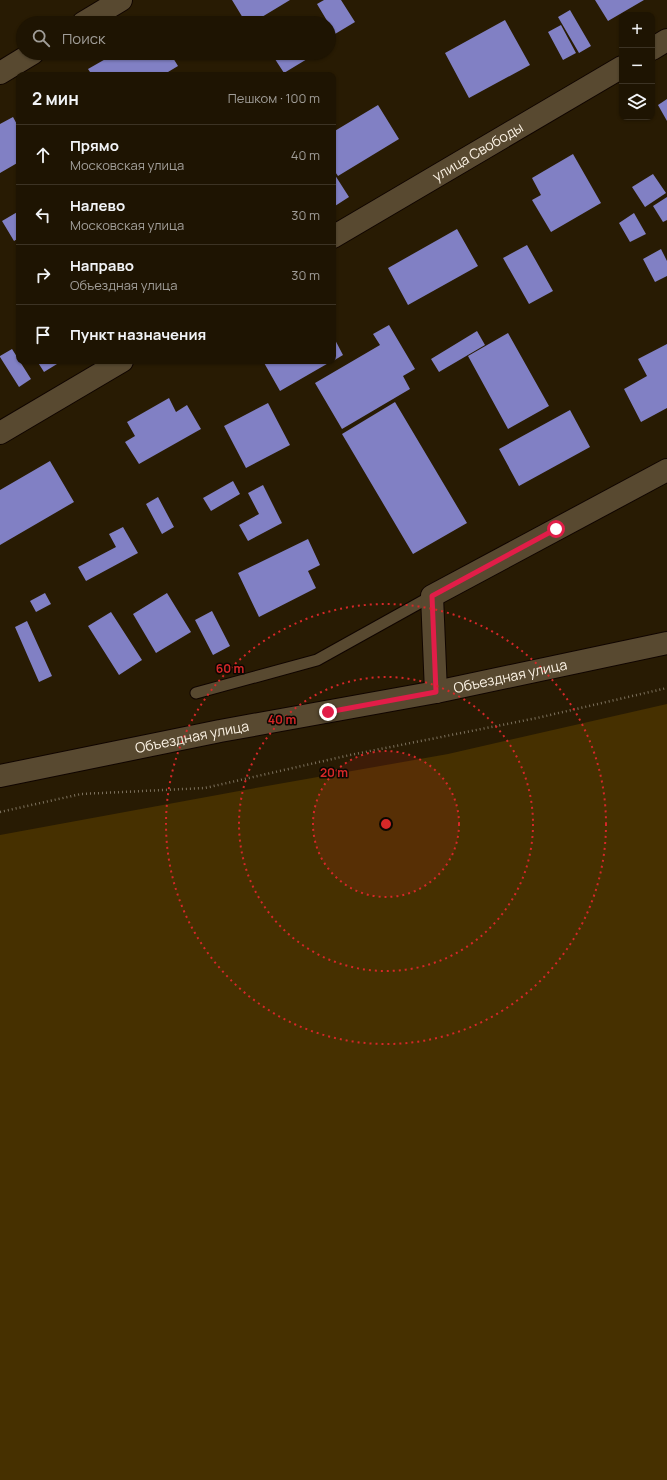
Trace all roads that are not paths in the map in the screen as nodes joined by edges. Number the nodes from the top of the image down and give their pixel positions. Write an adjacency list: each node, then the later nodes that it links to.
1 (121, 0): 2 (street)
2 (95, 16)
3 (667, 40): 4 (street)
4 (654, 48)
5 (21, 60): 7 (street)
6 (619, 69): 8 (street, улица Свободы)
7 (0, 73)
8 (336, 235)
9 (117, 364): 10 (street)
10 (0, 433)
11 (667, 470): 12 (street)
12 (432, 596): 14 (street); 15 (lane)
13 (667, 642): 14 (street, Объездная улица)
14 (436, 692): 16 (street, Объездная улица)
15 (196, 693)
16 (0, 776)

